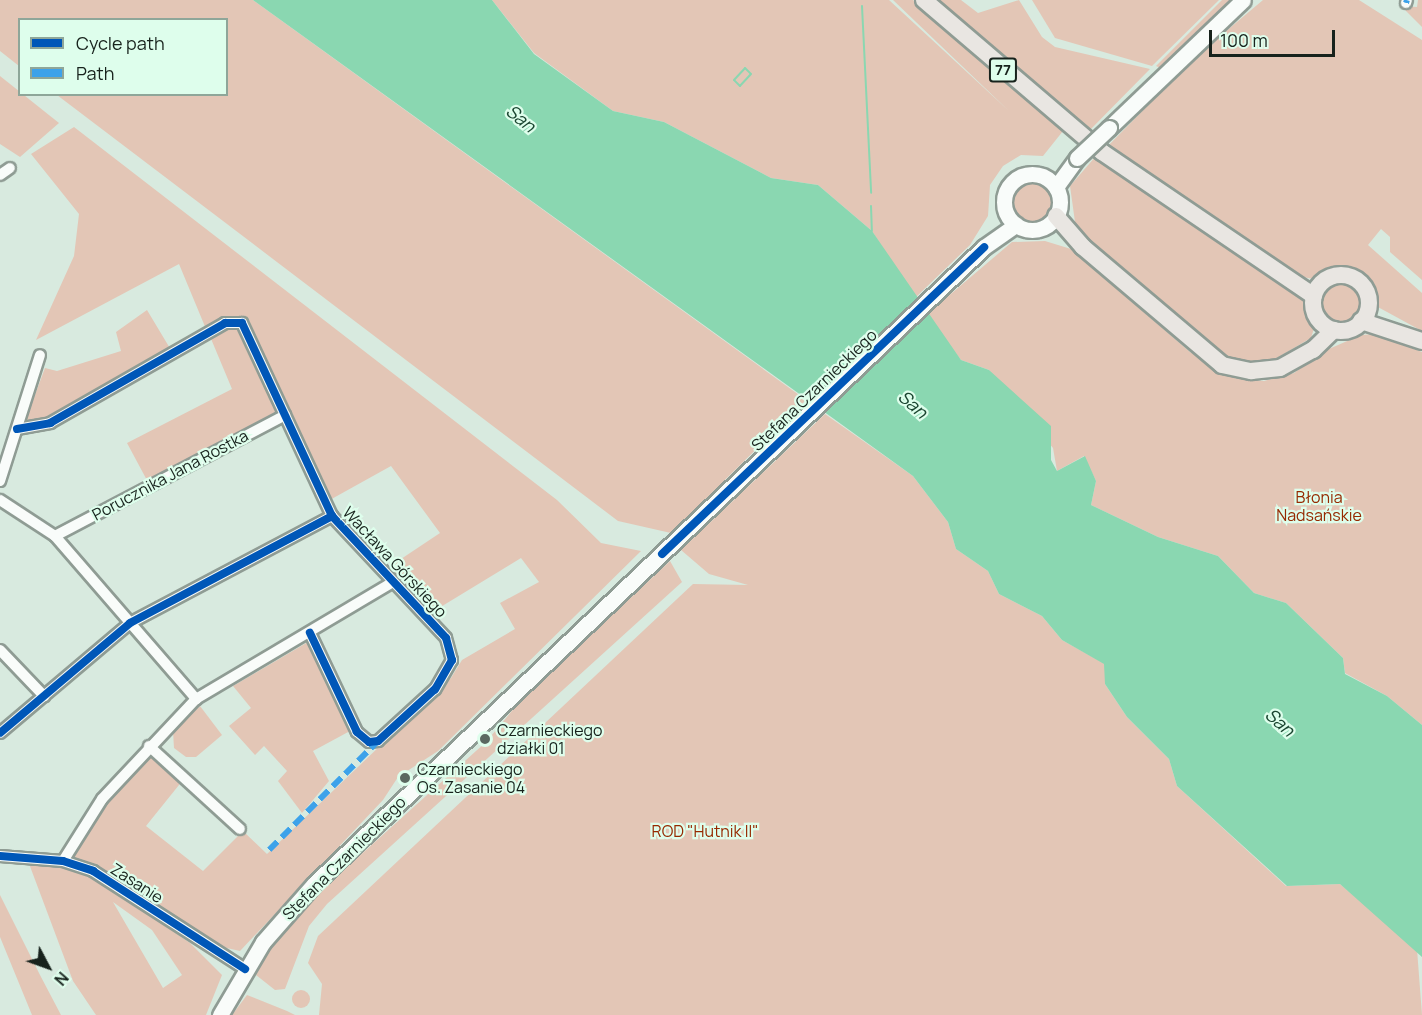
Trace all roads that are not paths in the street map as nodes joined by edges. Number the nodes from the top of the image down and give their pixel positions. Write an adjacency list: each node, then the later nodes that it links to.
1 (924, 0): 8 (main road, 77)
2 (1243, 0): 5 (street, bridge)
3 (10, 168): 4 (street)
4 (0, 175)
5 (1052, 183): 6 (street); 7 (street)
6 (1012, 221): 7 (street); 30 (street, Stefana Czarnieckiego)
7 (1052, 221): 10 (main road)
8 (1317, 290): 9 (main road); 10 (main road)
9 (1365, 315): 10 (main road); 11 (main road)
10 (1328, 326)
11 (1422, 341)
12 (40, 355): 14 (street)
13 (285, 415): 14 (street, Wacława Górskiego); 17 (street, Wacława Górskiego); 18 (street, Porucznika Jana Rostka)
14 (17, 429): 15 (street)
15 (0, 481)
16 (0, 500): 18 (street)
17 (332, 516): 19 (street, Wacława Górskiego); 20 (street)
18 (55, 536): 20 (street)
19 (393, 582): 21 (street); 21 (street, Wacława Górskiego)
20 (130, 624): 23 (street); 24 (street)
21 (310, 633): 24 (street)
22 (0, 650): 23 (street)
23 (44, 696): 25 (street)
24 (196, 699): 26 (street)
25 (0, 733)
26 (149, 746): 27 (street); 29 (street)
27 (240, 829)
28 (0, 856): 29 (street, Zasanie)
29 (63, 861): 30 (street, Zasanie)
30 (245, 969): 31 (street, Stefana Czarnieckiego)
31 (220, 1015)

